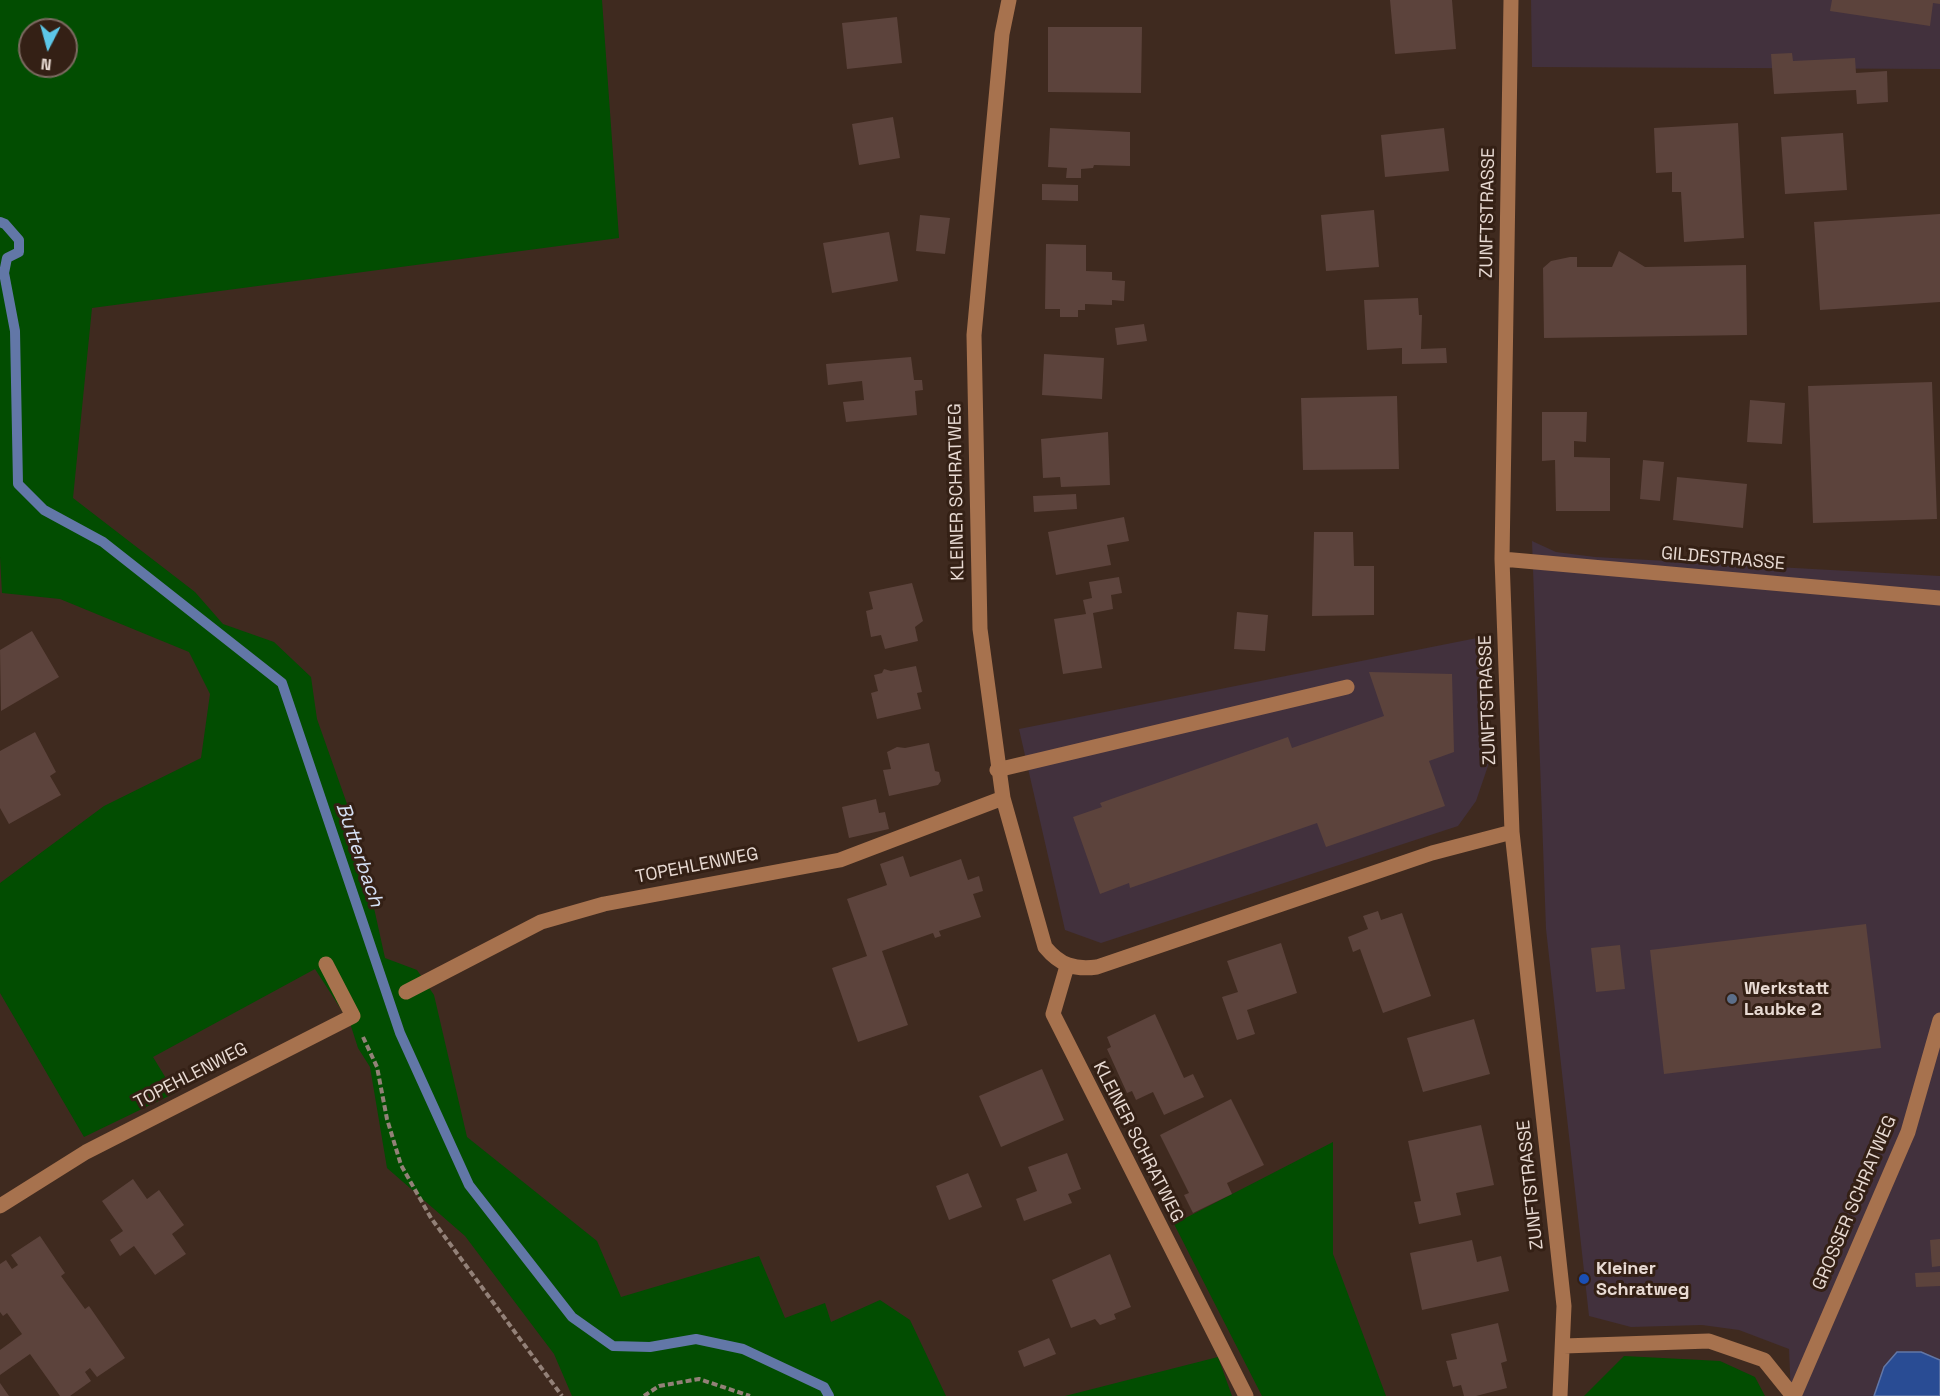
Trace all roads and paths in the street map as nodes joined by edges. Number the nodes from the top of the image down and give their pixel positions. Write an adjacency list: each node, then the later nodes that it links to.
1 (1009, 0): 6 (street, KLEINER SCHRATWEG)
2 (1510, 0): 3 (street, ZUNFTSTRASSE)
3 (1502, 559): 4 (street, GILDESTRASSE); 8 (street, ZUNFTSTRASSE)
4 (1940, 597)
5 (1347, 687): 6 (street)
6 (998, 770): 7 (street, KLEINER SCHRATWEG)
7 (1003, 798): 10 (street, KLEINER SCHRATWEG); 11 (street, TOPEHLENWEG)
8 (1512, 832): 10 (street); 15 (street, ZUNFTSTRASSE)
9 (326, 964): 12 (street)
10 (1067, 966): 19 (street, KLEINER SCHRATWEG)
11 (406, 992)
12 (353, 1017): 14 (street, TOPEHLENWEG); 16 (path)
13 (1940, 1020): 21 (street, GROSSER SCHRATWEG)
14 (0, 1206)
15 (1564, 1346): 20 (street, ZUNFTSTRASSE); 21 (street)
16 (562, 1396)
17 (644, 1396): 18 (path)
18 (750, 1396)
19 (1246, 1396)
20 (1560, 1396)
21 (1793, 1396)

